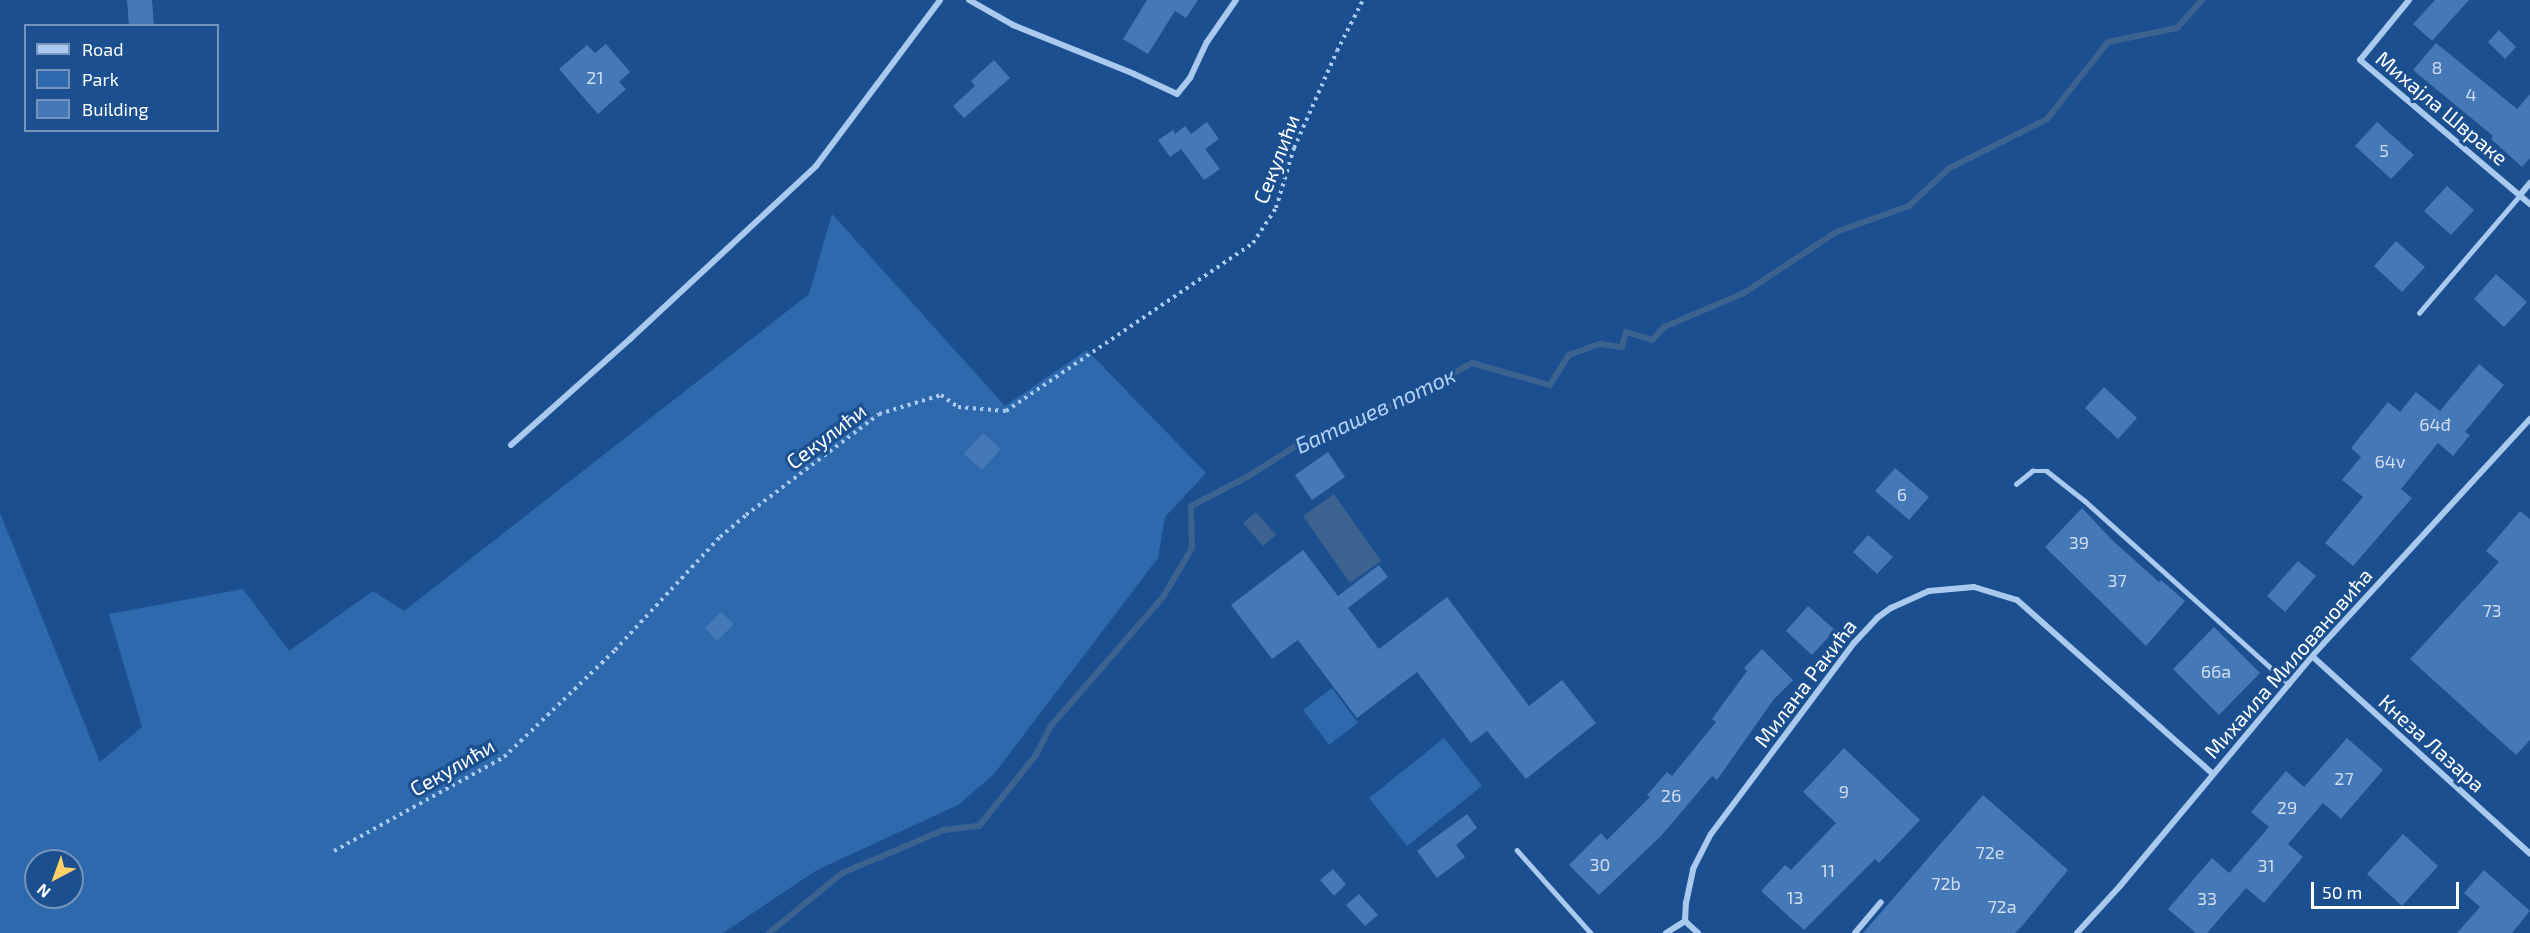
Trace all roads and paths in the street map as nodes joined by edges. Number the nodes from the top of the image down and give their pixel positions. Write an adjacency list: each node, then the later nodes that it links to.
1 (940, 0): 11 (street)
2 (969, 0): 3 (street)
3 (1236, 0)
4 (1363, 0): 17 (path, Секулићи)
5 (2409, 0): 7 (street, Михајла Швраке)
6 (2530, 183): 7 (street)
7 (2520, 195): 8 (street, Михајла Швраке); 9 (lane)
8 (2530, 204)
9 (2419, 313)
10 (2530, 418): 13 (street, Михаила Миловановића)
11 (510, 445)
12 (2016, 484): 14 (lane)
13 (2312, 657): 14 (street, Михаила Миловановића); 18 (street, Кнеза Лазара)
14 (2289, 684): 15 (street, Михаила Миловановића)
15 (2213, 774): 20 (street, Милана Ракића); 25 (street, Михаила Миловановића)
16 (1517, 850): 21 (lane)
17 (334, 851)
18 (2530, 854)
19 (1881, 902): 24 (street)
20 (1685, 921): 22 (street); 23 (street)
21 (1591, 933)
22 (1666, 933)
23 (1698, 933)
24 (1855, 933)
25 (2077, 933)

